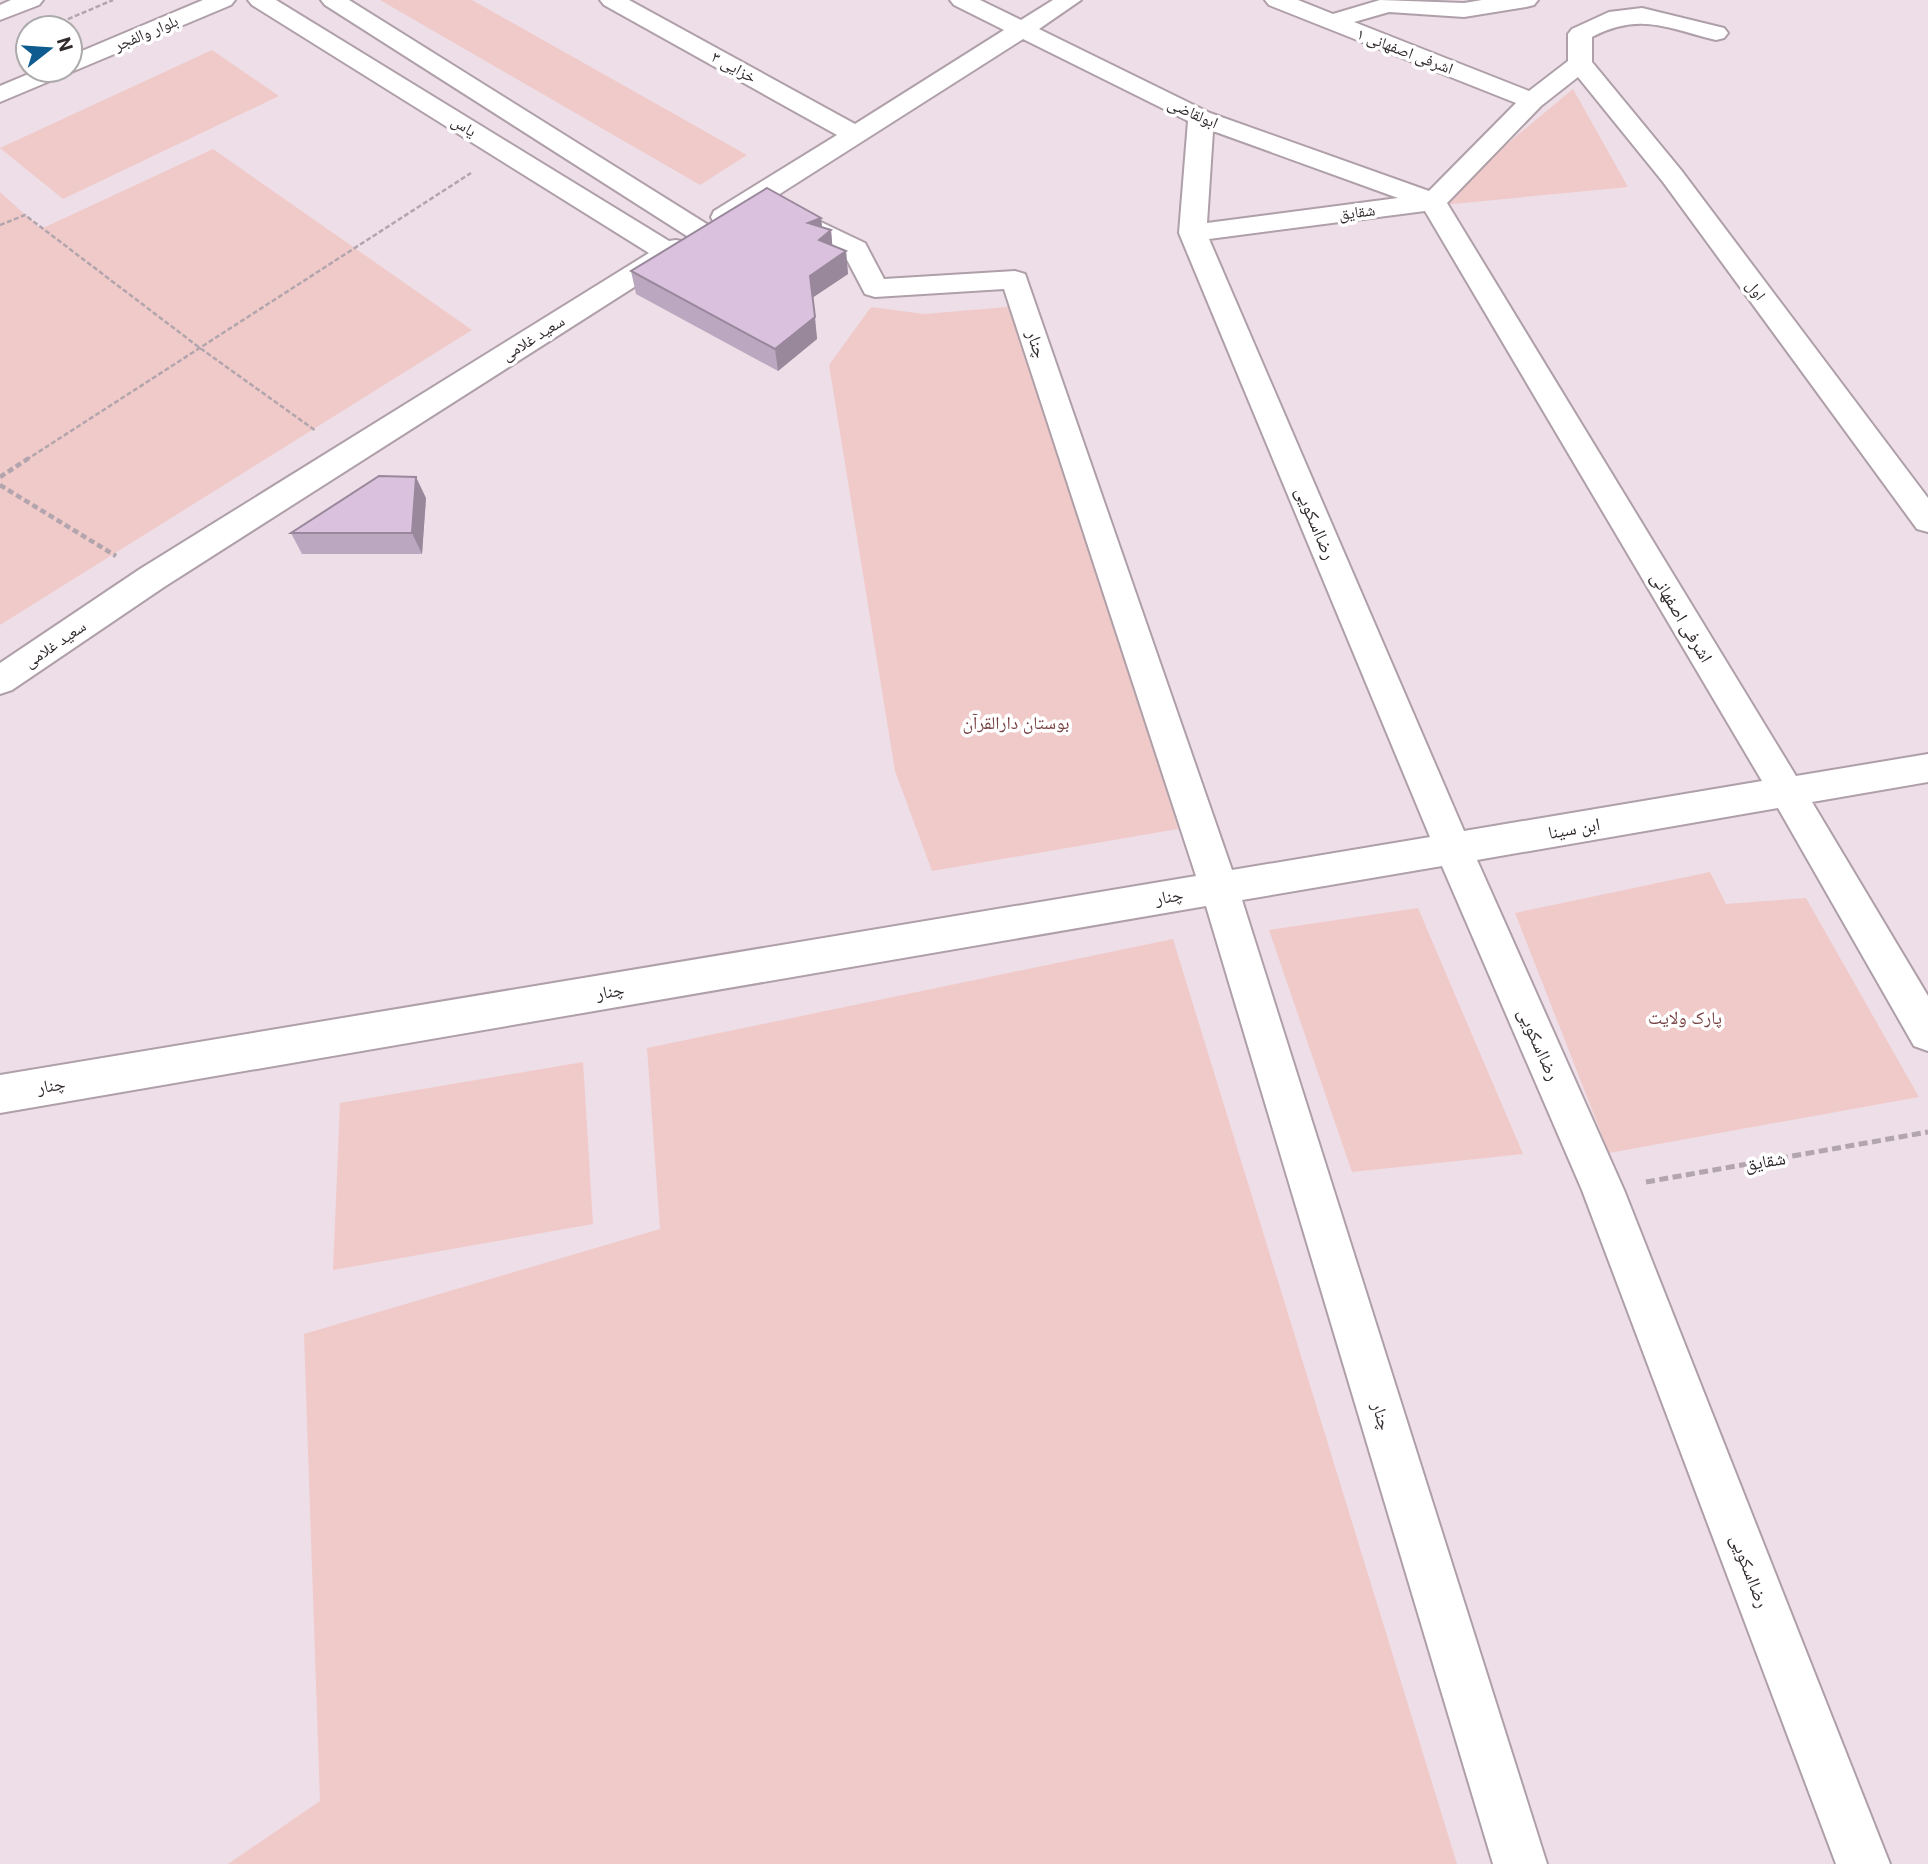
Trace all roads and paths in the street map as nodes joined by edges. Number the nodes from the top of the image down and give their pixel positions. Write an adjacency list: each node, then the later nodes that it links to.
1 (31, 0): 11 (street)
2 (113, 0): 12 (path)
3 (223, 0): 16 (street, بلوار والفجر)
4 (260, 0): 23 (street, یاس)
5 (333, 0): 27 (street)
6 (612, 0): 22 (street, خزایی ۳)
7 (962, 0): 14 (street, ابولقاضی)
8 (1069, 0): 14 (street, سعید غلامی)
9 (1278, 0): 13 (street, اشرفی اصفهانی ۱)
10 (1526, 0): 13 (street)
11 (0, 13)
12 (80, 14)
13 (1330, 22): 20 (street, اشرفی اصفهانی ۱)
14 (1024, 29): 21 (street, ابولقاضی); 22 (street, سعید غلامی)
15 (1716, 33): 17 (street)
16 (84, 59)
17 (1580, 63): 20 (street); 34 (street, اول)
18 (26, 84): 19 (street)
19 (0, 95)
20 (1532, 101): 25 (street)
21 (1201, 118): 25 (street, ابولقاضی); 28 (street)
22 (855, 134): 24 (street, سعید غلامی)
23 (504, 151): 29 (street, یاس); 30 (path)
24 (756, 197): 27 (street, سعید غلامی); 40 (street, چنار)
25 (1433, 202): 28 (street, شقایق); 38 (street, اشرفی اصفهانی)
26 (0, 225): 30 (path)
27 (700, 232): 29 (street, سعید غلامی)
28 (1194, 233): 39 (street, رضااسکویی)
29 (668, 253): 31 (street, سعید غلامی)
30 (200, 348): 31 (path); 32 (path)
31 (348, 454): 35 (street, سعید غلامی)
32 (0, 477)
33 (0, 485): 35 (path)
34 (1928, 521)
35 (152, 578): 36 (street, سعید غلامی)
36 (0, 681)
37 (1928, 768): 38 (street, ابن سینا)
38 (1787, 792): 39 (street, ابن سینا); 41 (street, اشرفی اصفهانی)
39 (1453, 848): 40 (street, ابن سینا); 44 (street, رضااسکویی)
40 (1219, 888): 42 (street, چنار); 45 (street, چنار)
41 (1928, 1033)
42 (0, 1094)
43 (1928, 1132): 44 (path, شقایق)
44 (1603, 1190): 46 (street, رضااسکویی)
45 (1520, 1864)
46 (1863, 1864)

